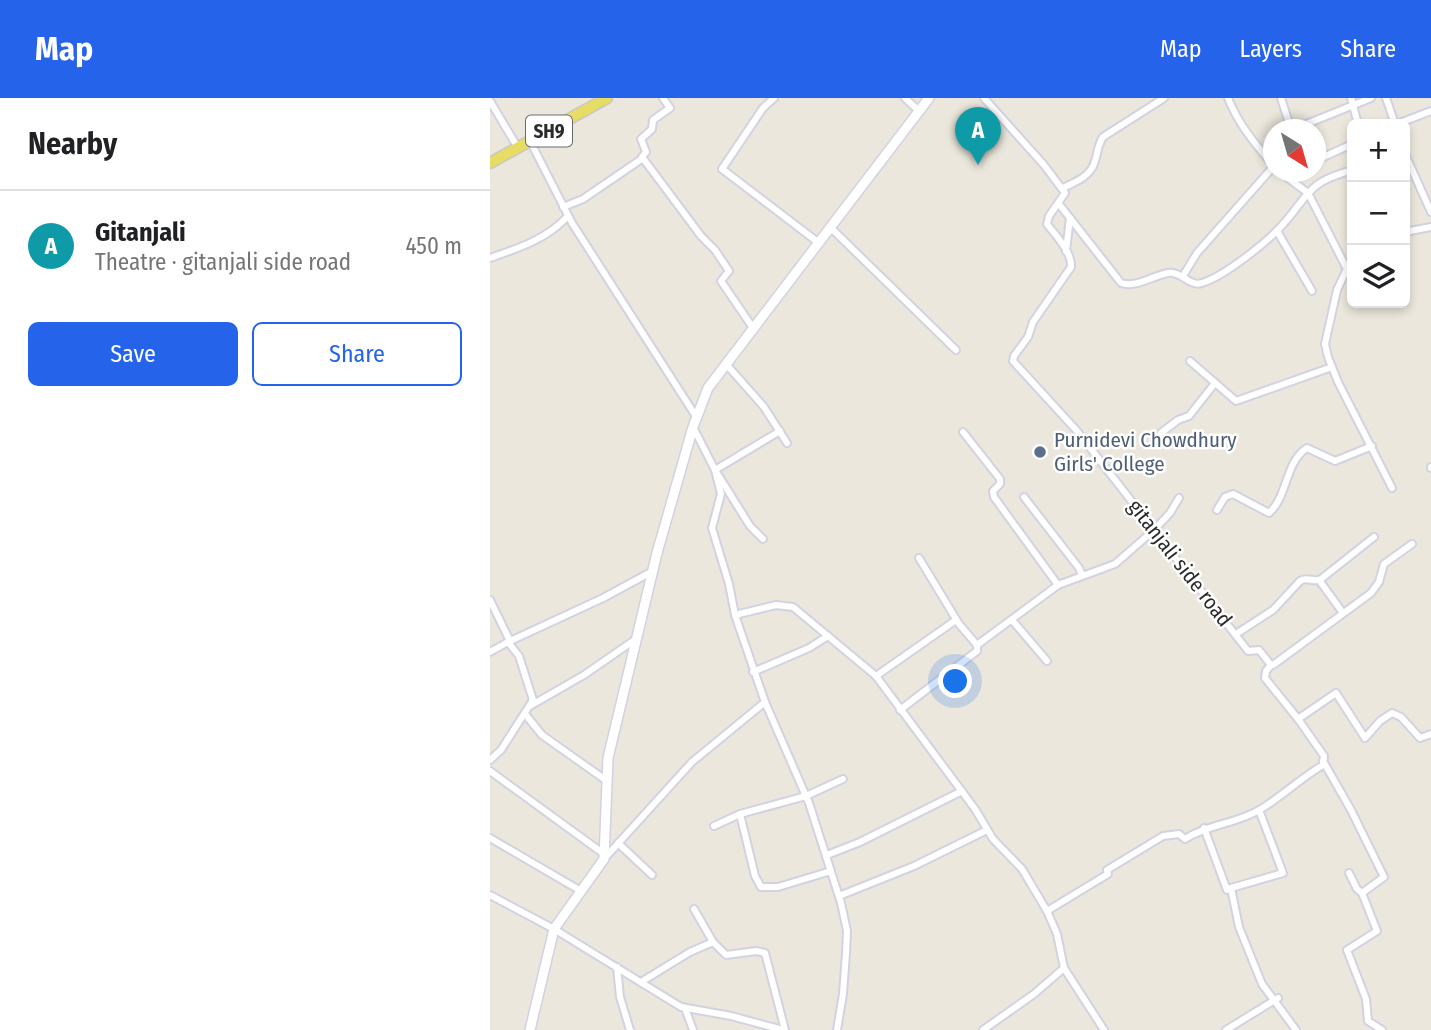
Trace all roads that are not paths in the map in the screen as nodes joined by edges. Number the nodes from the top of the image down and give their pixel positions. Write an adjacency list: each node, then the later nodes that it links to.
1 (663, 98): 24 (street)
2 (774, 98): 41 (street)
3 (905, 98): 14 (street)
4 (929, 98): 14 (street)
5 (984, 98): 30 (street)
6 (1164, 98): 30 (street)
7 (1228, 98): 22 (street)
8 (1282, 98): 13 (street)
9 (1371, 98): 13 (street)
10 (1386, 98): 17 (street)
11 (603, 99): 19 (main road, SH9)
12 (490, 101): 21 (street)
13 (1351, 101): 16 (street)
14 (919, 111): 38 (street)
15 (1431, 111): 18 (street)
16 (1356, 119)
17 (1394, 119)
18 (1409, 119)
19 (530, 141): 21 (main road, SH9); 33 (street)
20 (1347, 146): 23 (street)
21 (518, 148): 25 (main road, SH9)
22 (1263, 153)
23 (1326, 156)
24 (643, 158): 33 (street); 48 (street)
25 (490, 163)
26 (1410, 165): 34 (street)
27 (1347, 172): 31 (street)
28 (1263, 177): 46 (street)
29 (1293, 182): 31 (street)
30 (1063, 188): 32 (street)
31 (1308, 193): 39 (street); 44 (street)
32 (1059, 204): 36 (street); 42 (street)
33 (564, 206): 35 (street)
34 (1431, 212)
35 (568, 216): 43 (street); 54 (street)
36 (1070, 218): 42 (street); 46 (street)
37 (1431, 227): 40 (street)
38 (831, 228): 41 (street); 49 (street)
39 (1277, 231): 46 (street); 47 (street)
40 (1410, 231)
41 (819, 243): 48 (street)
42 (1066, 251): 65 (street, gitanjali side road)
43 (490, 258)
44 (1347, 262)
45 (1347, 272): 52 (street)
46 (1183, 276)
47 (1312, 291)
48 (753, 328): 51 (street)
49 (956, 350)
50 (1190, 361): 53 (street)
51 (726, 365): 54 (street); 55 (street)
52 (1332, 367): 53 (street); 59 (street)
53 (1215, 383): 57 (street)
54 (695, 423): 60 (street); 70 (street)
55 (780, 431): 58 (street); 60 (street)
56 (963, 432): 73 (street)
57 (1161, 433)
58 (788, 443)
59 (1372, 446): 61 (street); 64 (street)
60 (715, 470): 67 (street); 76 (street)
61 (1392, 488)
62 (1024, 497): 71 (street)
63 (1179, 498): 65 (street)
64 (1217, 510)
65 (1154, 530): 71 (street); 79 (street, gitanjali side road)
66 (1374, 537): 72 (street)
67 (763, 539)
68 (1412, 544): 75 (street)
69 (919, 558): 77 (street)
70 (653, 571): 81 (street); 82 (street)
71 (1082, 575): 73 (street)
72 (1319, 580): 75 (street); 79 (street)
73 (1058, 585): 78 (street)
74 (490, 600): 82 (street)
75 (1343, 613): 86 (street)
76 (735, 615): 80 (street); 87 (street)
77 (956, 620): 83 (street); 88 (street)
78 (1012, 620): 83 (street); 85 (street)
79 (1236, 635): 86 (street, gitanjali side road)
80 (828, 636): 87 (street); 88 (street)
81 (636, 639): 90 (street); 99 (street)
82 (509, 641): 84 (street); 90 (street)
83 (977, 645): 91 (street)
84 (490, 652)
85 (1047, 661)
86 (1271, 665): 93 (street)
87 (753, 672): 89 (street)
88 (876, 677): 91 (street)
89 (765, 702): 101 (street); 108 (street)
90 (529, 707): 92 (street)
91 (900, 710): 100 (street)
92 (525, 714): 95 (street); 99 (street)
93 (1298, 719): 94 (street); 96 (street)
94 (1431, 734)
95 (490, 761)
96 (1323, 761): 102 (street); 116 (street)
97 (490, 771): 110 (street)
98 (843, 779): 101 (street)
99 (607, 781): 110 (street)
100 (962, 791): 106 (street); 109 (street)
101 (806, 796): 103 (street); 109 (street)
102 (1259, 810): 105 (street); 114 (street)
103 (740, 814): 104 (street); 111 (street)
104 (714, 826)
105 (1204, 828): 114 (street); 120 (street)
106 (987, 830): 118 (street); 120 (street)
107 (490, 838): 115 (street)
108 (618, 843): 110 (street); 113 (street)
109 (827, 855): 111 (street)
110 (604, 856): 115 (street)
111 (831, 871): 118 (street)
112 (1349, 873): 116 (street)
113 (652, 875)
114 (1231, 888): 126 (street)
115 (581, 891): 121 (street)
116 (1362, 893): 137 (street)
117 (490, 895): 121 (street)
118 (839, 896): 132 (street)
119 (694, 909): 122 (street)
120 (1047, 911): 124 (street)
121 (554, 929): 123 (street); 128 (street)
122 (713, 942): 125 (street); 131 (street)
123 (617, 967): 125 (street); 129 (street)
124 (1064, 968): 133 (street); 134 (street)
125 (641, 982): 127 (street)
126 (1277, 999): 135 (street); 136 (street)
127 (685, 1008): 130 (street); 131 (street)
128 (530, 1030)
129 (631, 1030)
130 (693, 1030)
131 (784, 1030)
132 (837, 1030)
133 (983, 1030)
134 (1104, 1030)
135 (1226, 1030)
136 (1296, 1030)
137 (1382, 1030)

